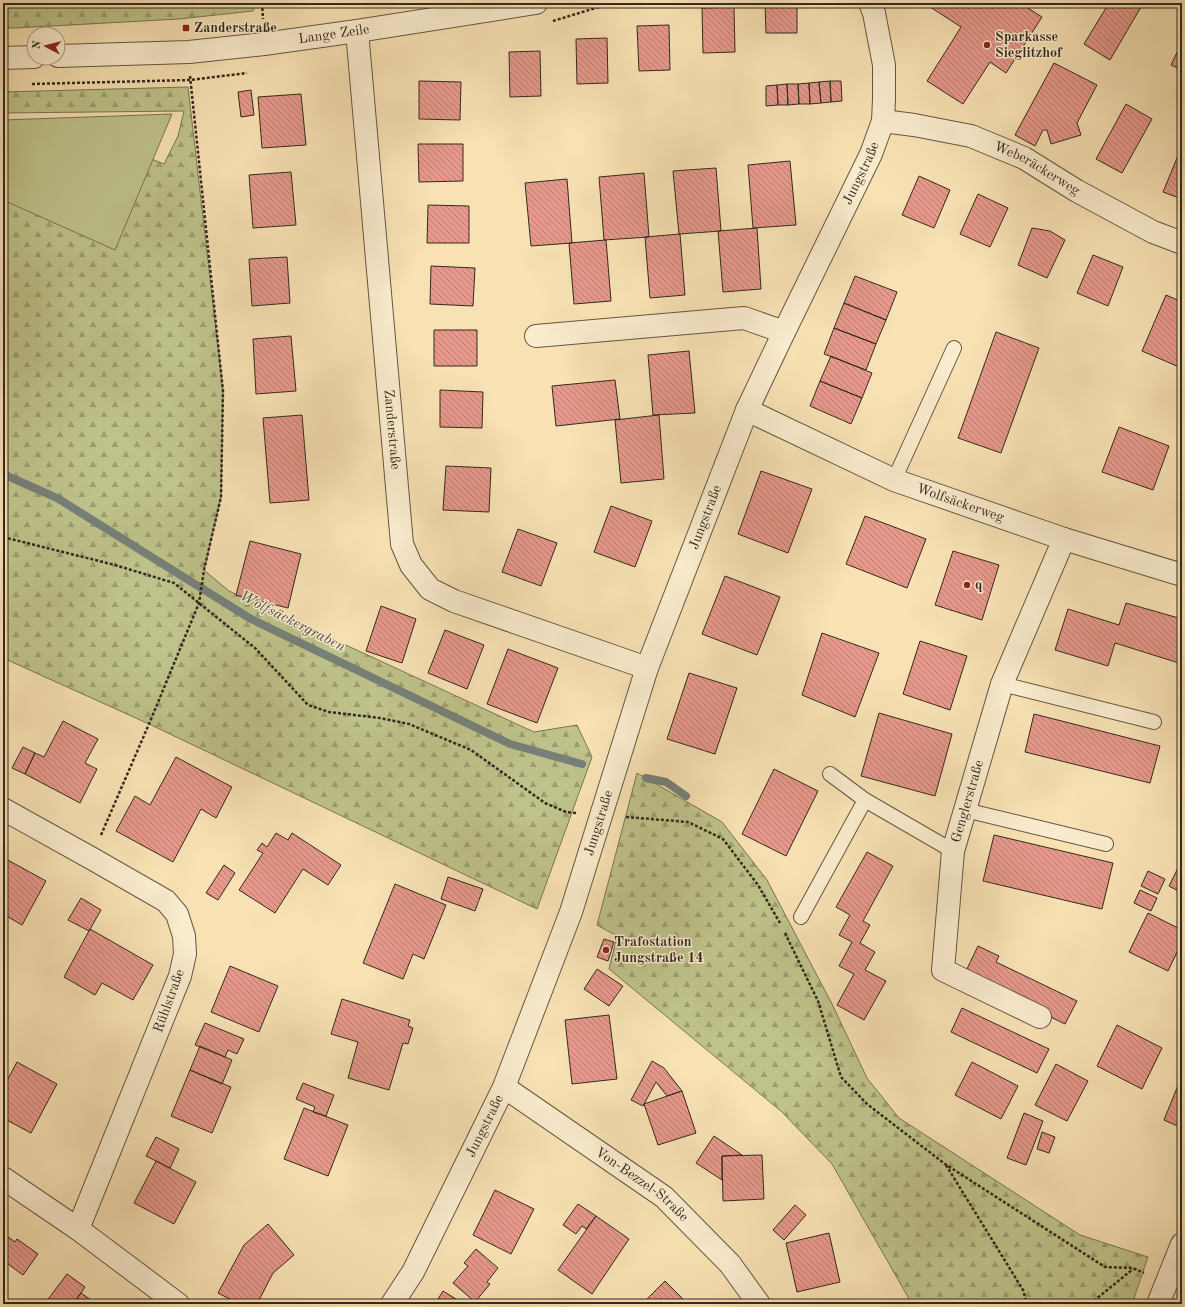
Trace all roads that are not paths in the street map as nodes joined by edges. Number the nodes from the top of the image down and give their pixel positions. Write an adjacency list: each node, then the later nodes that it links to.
1 (536, 3): 3 (street, Lange Zeile)
2 (870, 3): 7 (street, Jungstraße)
3 (357, 31): 4 (street, Lange Zeile); 16 (street, Zanderstraße)
4 (66, 56)
5 (26, 57): 6 (street)
6 (3, 58)
7 (883, 121): 8 (street, Weberäckerweg); 9 (street, Jungstraße)
8 (1182, 243)
9 (784, 332): 10 (street); 12 (street, Jungstraße)
10 (536, 336)
11 (954, 348): 13 (lane)
12 (747, 410): 13 (street, Wolfsäckerweg); 16 (street, Jungstraße)
13 (894, 480): 14 (street, Wolfsäckerweg)
14 (1064, 539): 15 (street, Wolfsäckerweg); 17 (street, Genglerstraße)
15 (1182, 575)
16 (647, 668): 27 (street, Jungstraße)
17 (1002, 684): 18 (lane); 22 (street, Genglerstraße)
18 (1154, 722)
19 (830, 774): 20 (lane)
20 (865, 800): 24 (lane); 25 (lane)
21 (3, 809): 29 (street, Rühlstraße)
22 (965, 810): 23 (lane); 24 (street, Genglerstraße)
23 (1106, 844)
24 (953, 851): 26 (street, Genglerstraße)
25 (802, 917)
26 (1040, 1017)
27 (504, 1087): 32 (street, Jungstraße); 33 (street, Von-Bezzel-Straße)
28 (3, 1178): 29 (street)
29 (78, 1230): 31 (street)
30 (1182, 1244): 34 (street)
31 (178, 1304)
32 (392, 1304)
33 (759, 1304)
34 (1158, 1304)

